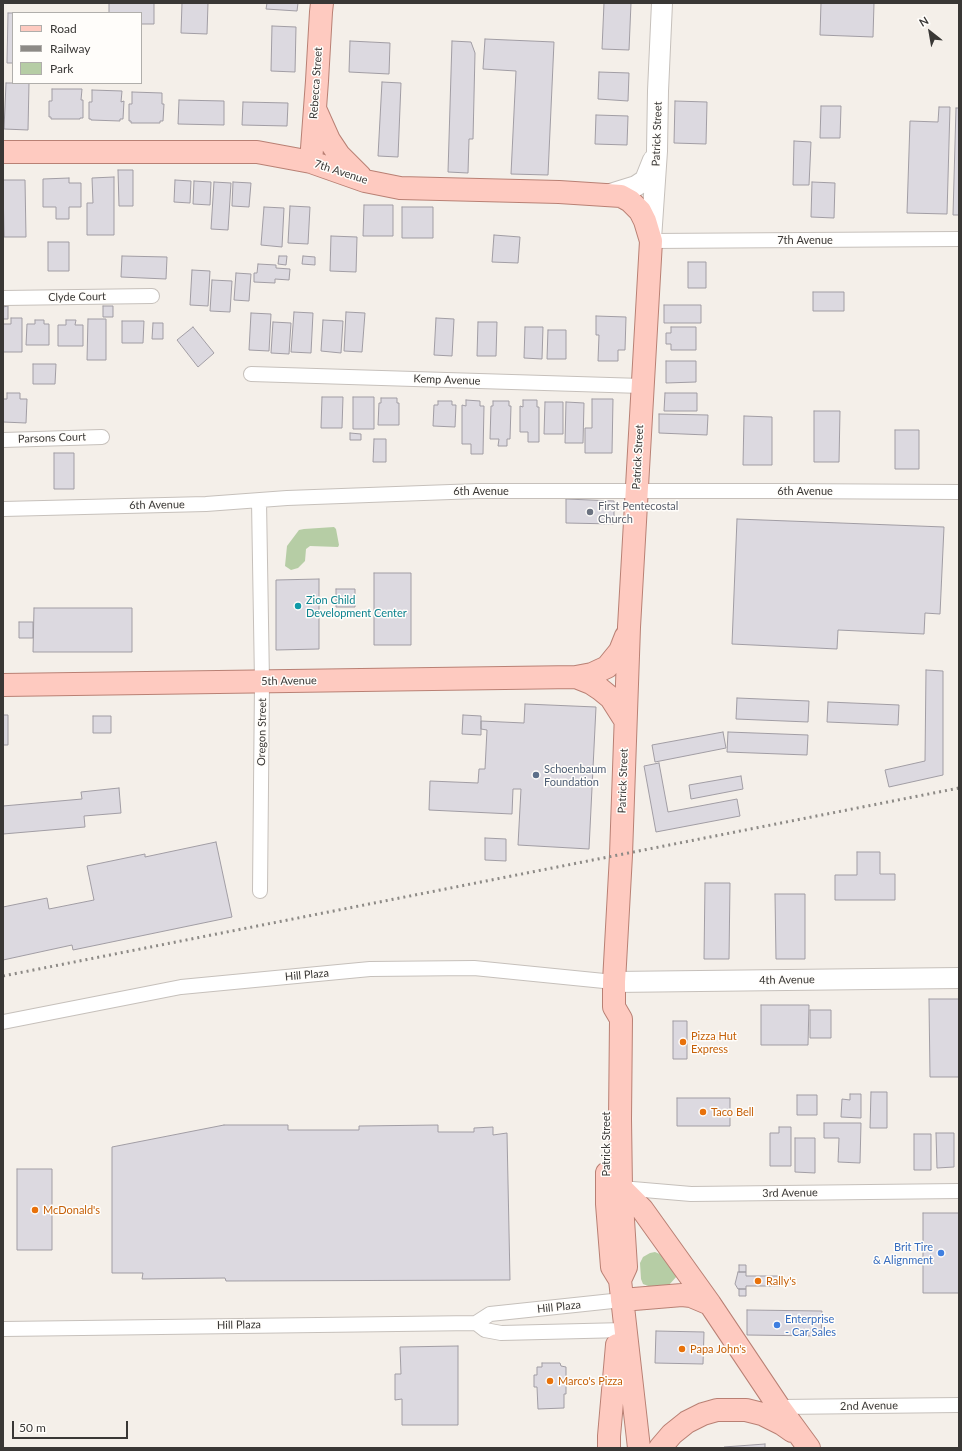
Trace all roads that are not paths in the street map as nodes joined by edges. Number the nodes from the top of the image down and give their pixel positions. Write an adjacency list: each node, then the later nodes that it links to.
1 (322, 3): 3 (main road, Rebecca Street)
2 (662, 3): 4 (street, Patrick Street)
3 (315, 108): 6 (main road, Rebecca Street); 7 (main road)
4 (657, 150): 8 (street, 7th Avenue); 10 (street, Patrick Street)
5 (3, 152): 6 (main road, 7th Avenue)
6 (310, 162): 7 (main road, 7th Avenue)
7 (365, 181): 8 (main road, 7th Avenue)
8 (607, 195): 10 (main road)
9 (959, 239): 10 (street, 7th Avenue)
10 (651, 241): 14 (main road, Patrick Street)
11 (152, 296): 12 (street, Clyde Court)
12 (3, 298)
13 (251, 374): 14 (street, Kemp Avenue)
14 (642, 386): 17 (main road, Patrick Street)
15 (102, 437): 16 (street, Parsons Court)
16 (3, 440)
17 (636, 491): 18 (street, 6th Avenue); 19 (street, 6th Avenue); 21 (main road, Patrick Street)
18 (959, 492)
19 (258, 501): 20 (street, 6th Avenue); 23 (street, Oregon Street)
20 (3, 509)
21 (629, 627): 22 (main road); 25 (main road, Patrick Street)
22 (576, 677): 23 (main road, 5th Avenue); 25 (main road)
23 (262, 682): 24 (main road, 5th Avenue); 26 (street, Oregon Street)
24 (3, 685)
25 (625, 720): 28 (main road, Patrick Street)
26 (260, 891)
27 (959, 978): 28 (street, 4th Avenue)
28 (614, 982): 29 (main road, Patrick Street); 30 (street, Hill Plaza)
29 (614, 1007): 31 (main road, Patrick Street); 33 (main road, Patrick Street)
30 (3, 1022)
31 (621, 1188): 32 (street, 3rd Avenue); 33 (main road, Patrick Street); 34 (main road)
32 (959, 1191)
33 (621, 1290): 34 (main road); 35 (street, Hill Plaza); 37 (main road)
34 (710, 1304): 39 (main road)
35 (476, 1323): 36 (street, Hill Plaza); 37 (street, Hill Plaza)
36 (3, 1329)
37 (622, 1330): 41 (main road); 42 (main road)
38 (959, 1405): 39 (street, 2nd Avenue)
39 (779, 1407): 40 (main road)
40 (804, 1442): 43 (main road)
41 (609, 1448)
42 (638, 1448)
43 (660, 1448)

